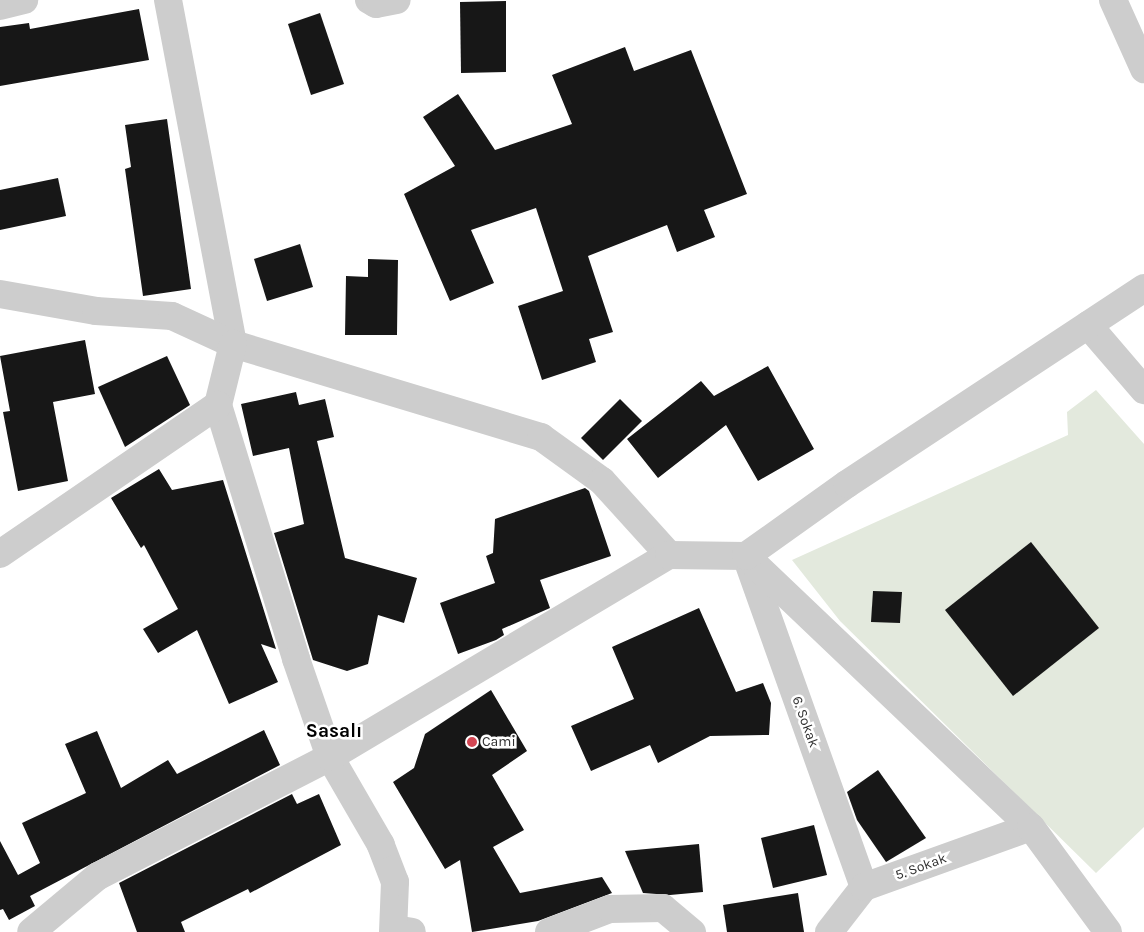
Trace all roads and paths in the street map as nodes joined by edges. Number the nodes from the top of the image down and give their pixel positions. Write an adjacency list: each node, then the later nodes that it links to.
1 (24, 0): 6 (street)
2 (168, 0): 11 (street)
3 (369, 0): 4 (street)
4 (397, 0)
5 (1113, 0): 7 (street)
6 (0, 6)
7 (1144, 69)
8 (1144, 288): 10 (street)
9 (0, 294): 11 (street)
10 (1088, 325): 12 (street); 16 (street)
11 (233, 344): 13 (street); 15 (street)
12 (1144, 390)
13 (218, 405): 14 (street); 17 (street)
14 (0, 554)
15 (669, 556): 16 (street); 17 (street)
16 (746, 556): 18 (street); 19 (street, 6. Sokak)
17 (330, 757): 20 (street); 21 (street)
18 (1031, 827): 19 (street, 5. Sokak); 25 (street)
19 (864, 887): 24 (street)
20 (400, 931)
21 (31, 932)
22 (548, 932): 23 (street)
23 (692, 932)
24 (829, 932)
25 (1108, 932)

